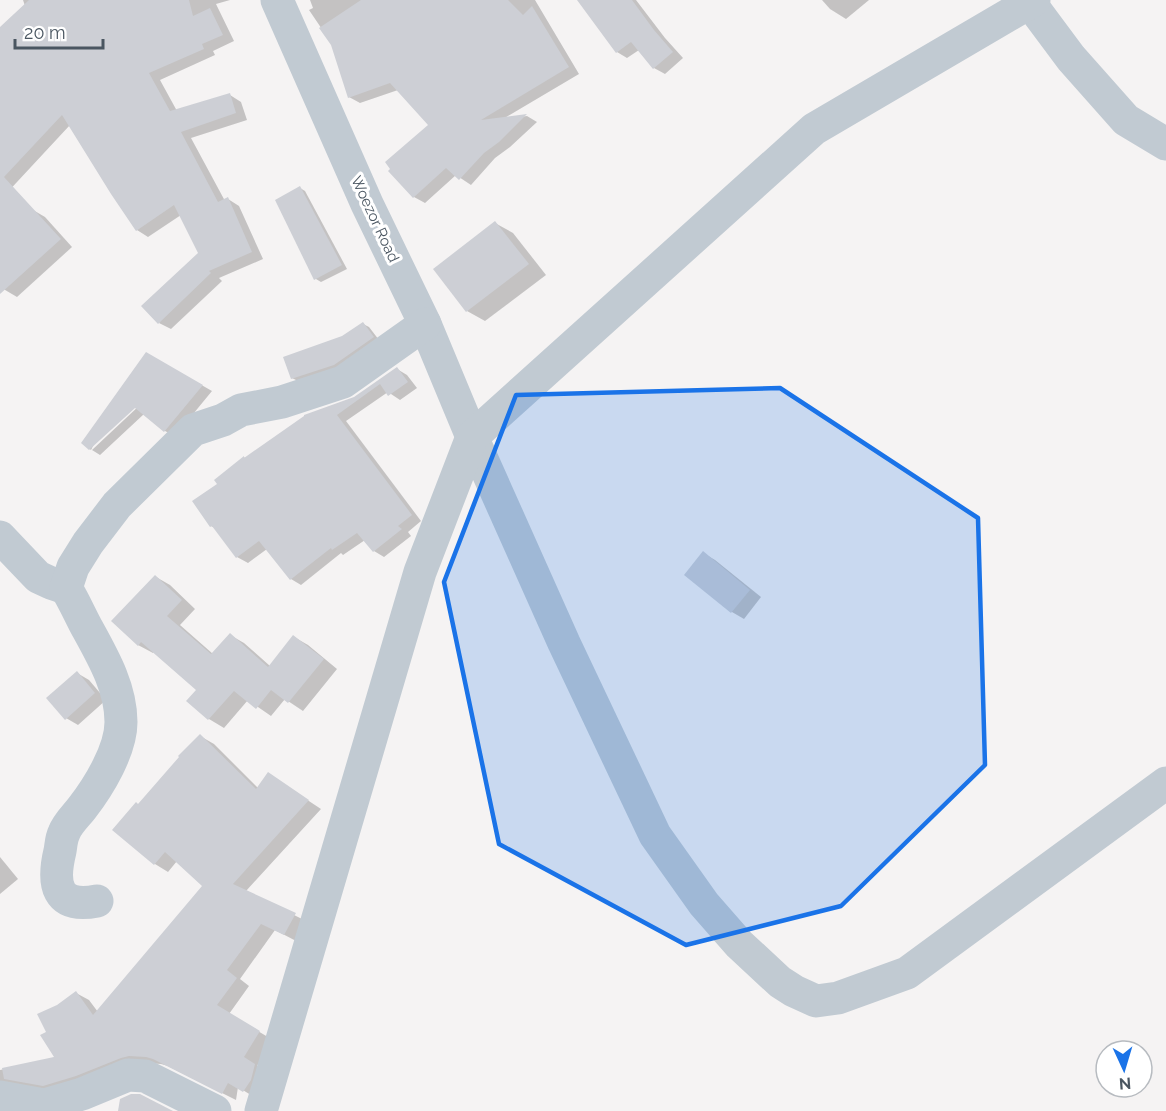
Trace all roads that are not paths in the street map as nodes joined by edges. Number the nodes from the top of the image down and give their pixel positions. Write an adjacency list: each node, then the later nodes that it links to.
1 (277, 0): 4 (street, Woezor Road)
2 (1032, 2): 3 (street); 5 (street)
3 (1166, 144)
4 (425, 324): 5 (street, Woezor Road); 7 (street)
5 (472, 437): 8 (street, Woezor Road); 12 (street)
6 (0, 537): 7 (street)
7 (66, 588): 9 (street)
8 (1166, 783)
9 (97, 901)
10 (0, 1097): 11 (street)
11 (215, 1111)
12 (261, 1111)

